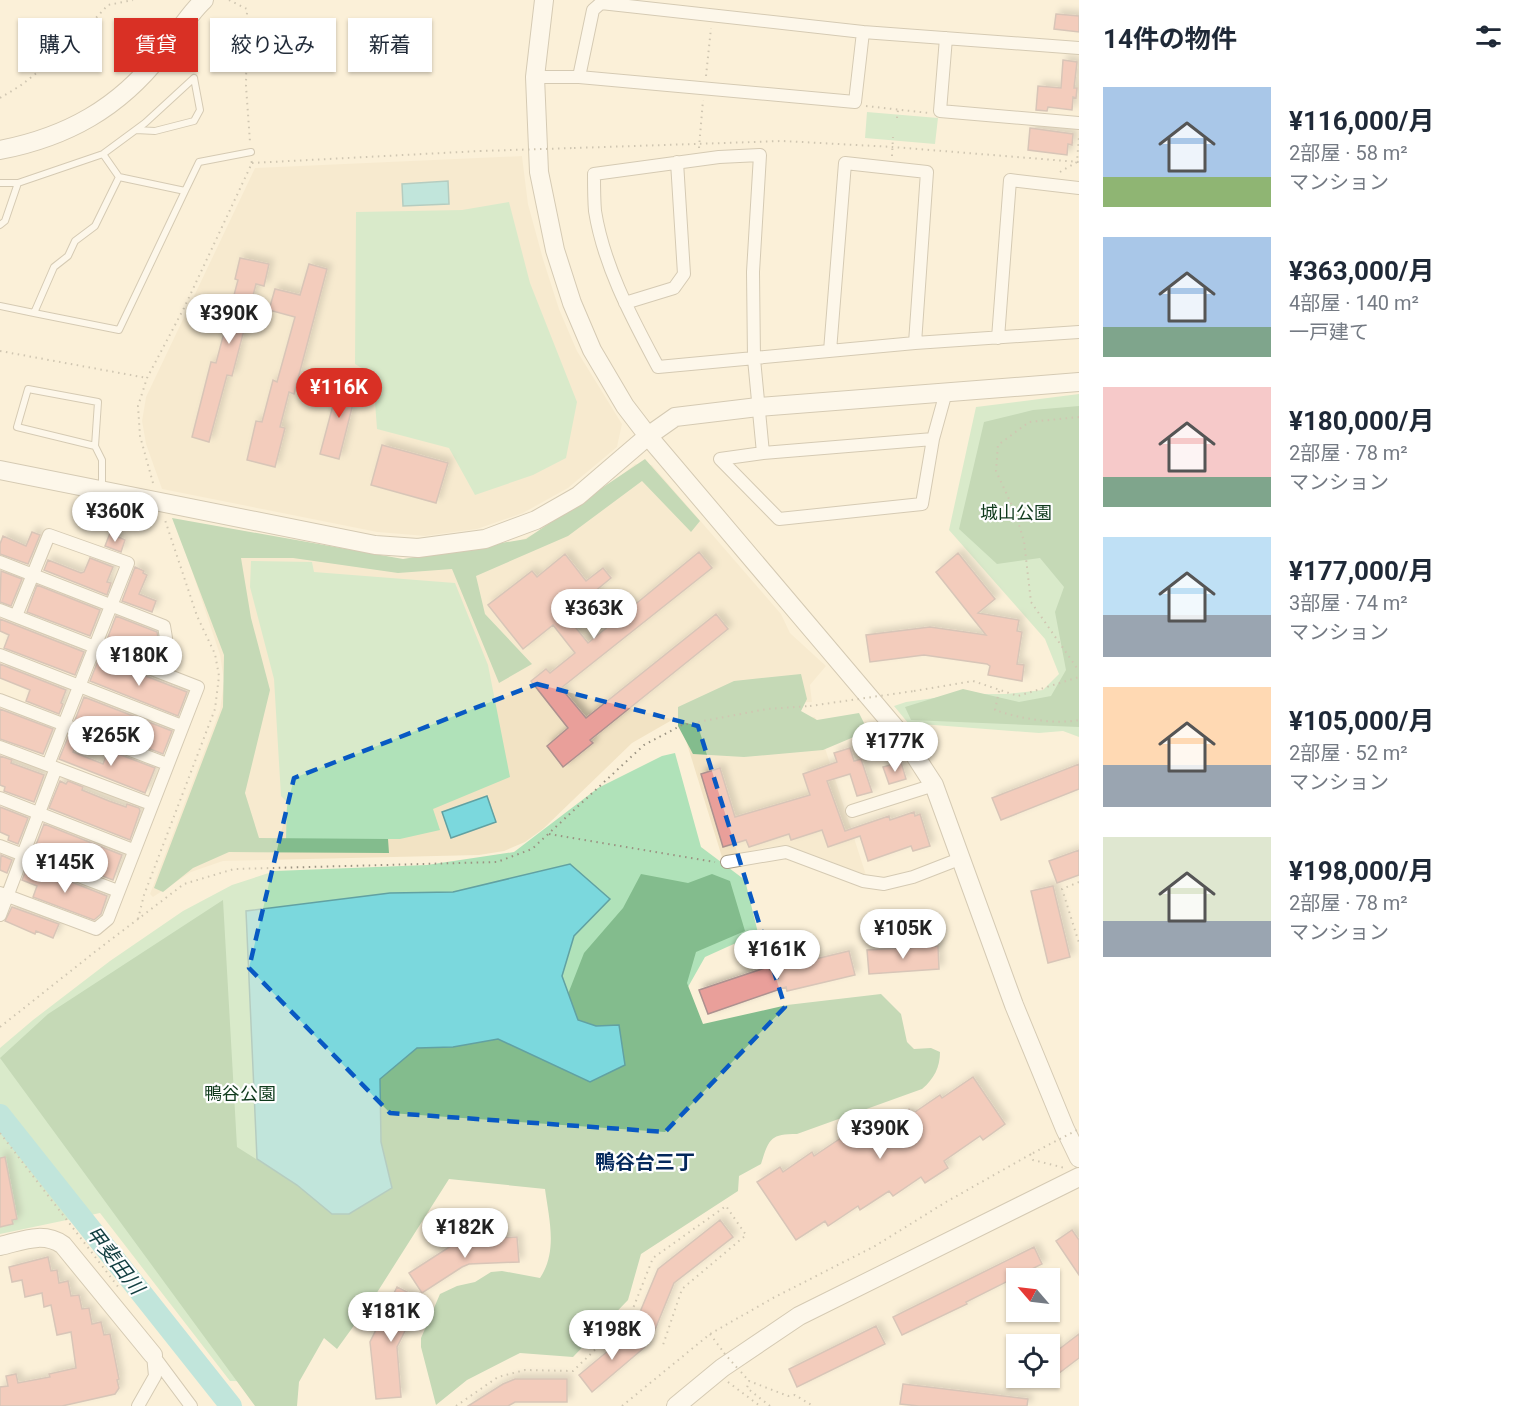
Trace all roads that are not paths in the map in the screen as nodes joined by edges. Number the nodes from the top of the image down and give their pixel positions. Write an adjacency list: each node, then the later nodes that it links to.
1 (204, 0): 10 (street)
2 (544, 0): 6 (street)
3 (863, 32): 4 (street); 7 (street); 7 (street)
4 (946, 38): 5 (street); 8 (street)
5 (1079, 48)
6 (535, 77): 7 (street); 31 (street)
7 (579, 78)
8 (1079, 123)
9 (136, 130): 9 (lane); 12 (lane)
10 (0, 150)
11 (251, 152): 18 (lane)
12 (104, 154): 14 (lane); 16 (lane)
13 (677, 162): 20 (street); 20 (street); 27 (street)
14 (118, 177): 18 (lane); 22 (lane)
15 (0, 183): 16 (lane)
16 (18, 183): 19 (lane)
17 (1079, 188): 24 (street)
18 (185, 191): 22 (lane)
19 (0, 225)
20 (625, 303): 27 (street)
21 (0, 306): 22 (lane)
22 (34, 312)
23 (1079, 332): 24 (street)
24 (998, 338): 25 (street)
25 (915, 343): 26 (street); 26 (street)
26 (830, 351): 27 (street)
27 (754, 359): 30 (street)
28 (1079, 382): 29 (street)
29 (946, 392): 30 (street); 32 (street)
30 (759, 407): 31 (street); 34 (street)
31 (648, 436): 36 (street); 52 (street)
32 (933, 439): 34 (street); 34 (street)
33 (95, 446): 33 (lane); 36 (lane)
34 (763, 453)
35 (0, 470): 36 (street)
36 (102, 490)
37 (0, 562): 38 (street)
38 (33, 574): 39 (street); 39 (street); 41 (street)
39 (111, 606): 42 (street); 44 (street)
40 (0, 610): 41 (street)
41 (16, 616): 42 (street)
42 (95, 647): 44 (street); 45 (street)
43 (0, 655): 45 (street)
44 (154, 670): 48 (street)
45 (80, 686): 47 (street); 48 (street)
46 (0, 700): 47 (street)
47 (64, 724): 50 (street); 51 (street)
48 (182, 726): 50 (street)
49 (0, 747): 51 (street)
50 (167, 764): 54 (street)
51 (52, 766): 54 (street); 56 (street)
52 (934, 785): 55 (street); 60 (street)
53 (0, 798): 56 (street)
54 (151, 804): 58 (street)
55 (852, 811)
56 (39, 813): 58 (street); 59 (street)
57 (0, 846): 59 (street)
58 (134, 850): 62 (street)
59 (23, 855): 62 (street); 63 (street)
60 (962, 858): 61 (street); 65 (street)
61 (727, 862)
62 (118, 891): 63 (street)
63 (4, 895): 64 (street)
64 (0, 915)
65 (1075, 1168): 70 (street)
66 (0, 1246): 67 (street)
67 (153, 1355): 68 (street); 69 (street)
68 (138, 1406)
69 (191, 1406)
70 (676, 1406)

